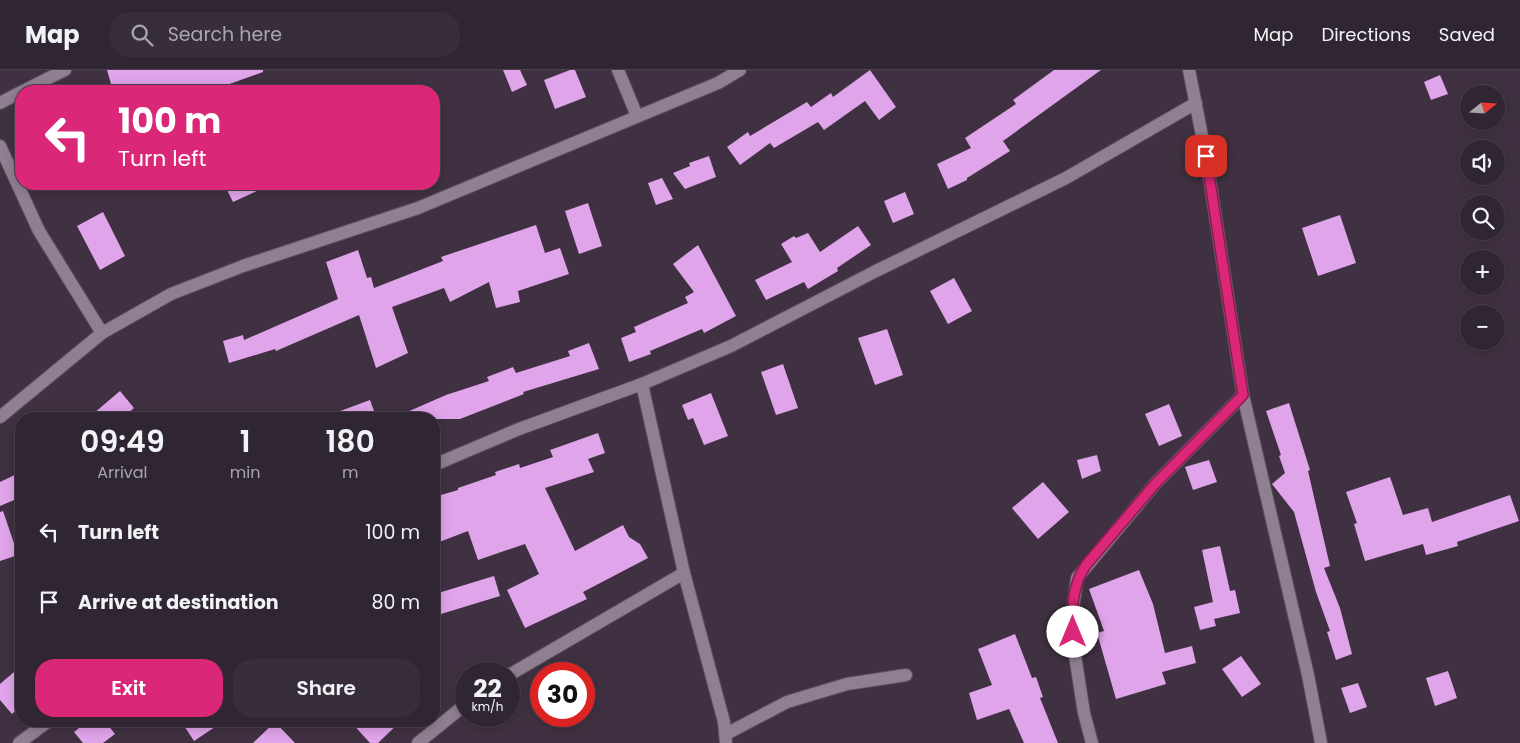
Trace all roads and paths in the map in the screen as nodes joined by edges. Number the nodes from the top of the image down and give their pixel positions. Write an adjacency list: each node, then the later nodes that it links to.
1 (65, 70): 5 (street)
2 (618, 70): 9 (street)
3 (740, 70): 9 (street)
4 (1189, 70): 8 (street)
5 (36, 85)
6 (15, 96): 7 (street)
7 (0, 103)
8 (1196, 103): 14 (street); 15 (street)
9 (637, 116): 13 (street)
10 (0, 146): 11 (street)
11 (15, 179)
12 (20, 190): 13 (street)
13 (102, 333): 16 (street)
14 (642, 384): 17 (street); 18 (street)
15 (1243, 395): 28 (street); 29 (street)
16 (0, 417)
17 (440, 463)
18 (684, 573): 19 (street); 25 (street)
19 (520, 669)
20 (906, 675): 25 (street)
21 (455, 713): 22 (street)
22 (440, 725)
23 (41, 727): 26 (street)
24 (438, 727): 27 (street)
25 (726, 738)
26 (19, 743)
27 (418, 743)
28 (1092, 743)
29 (1321, 743)

